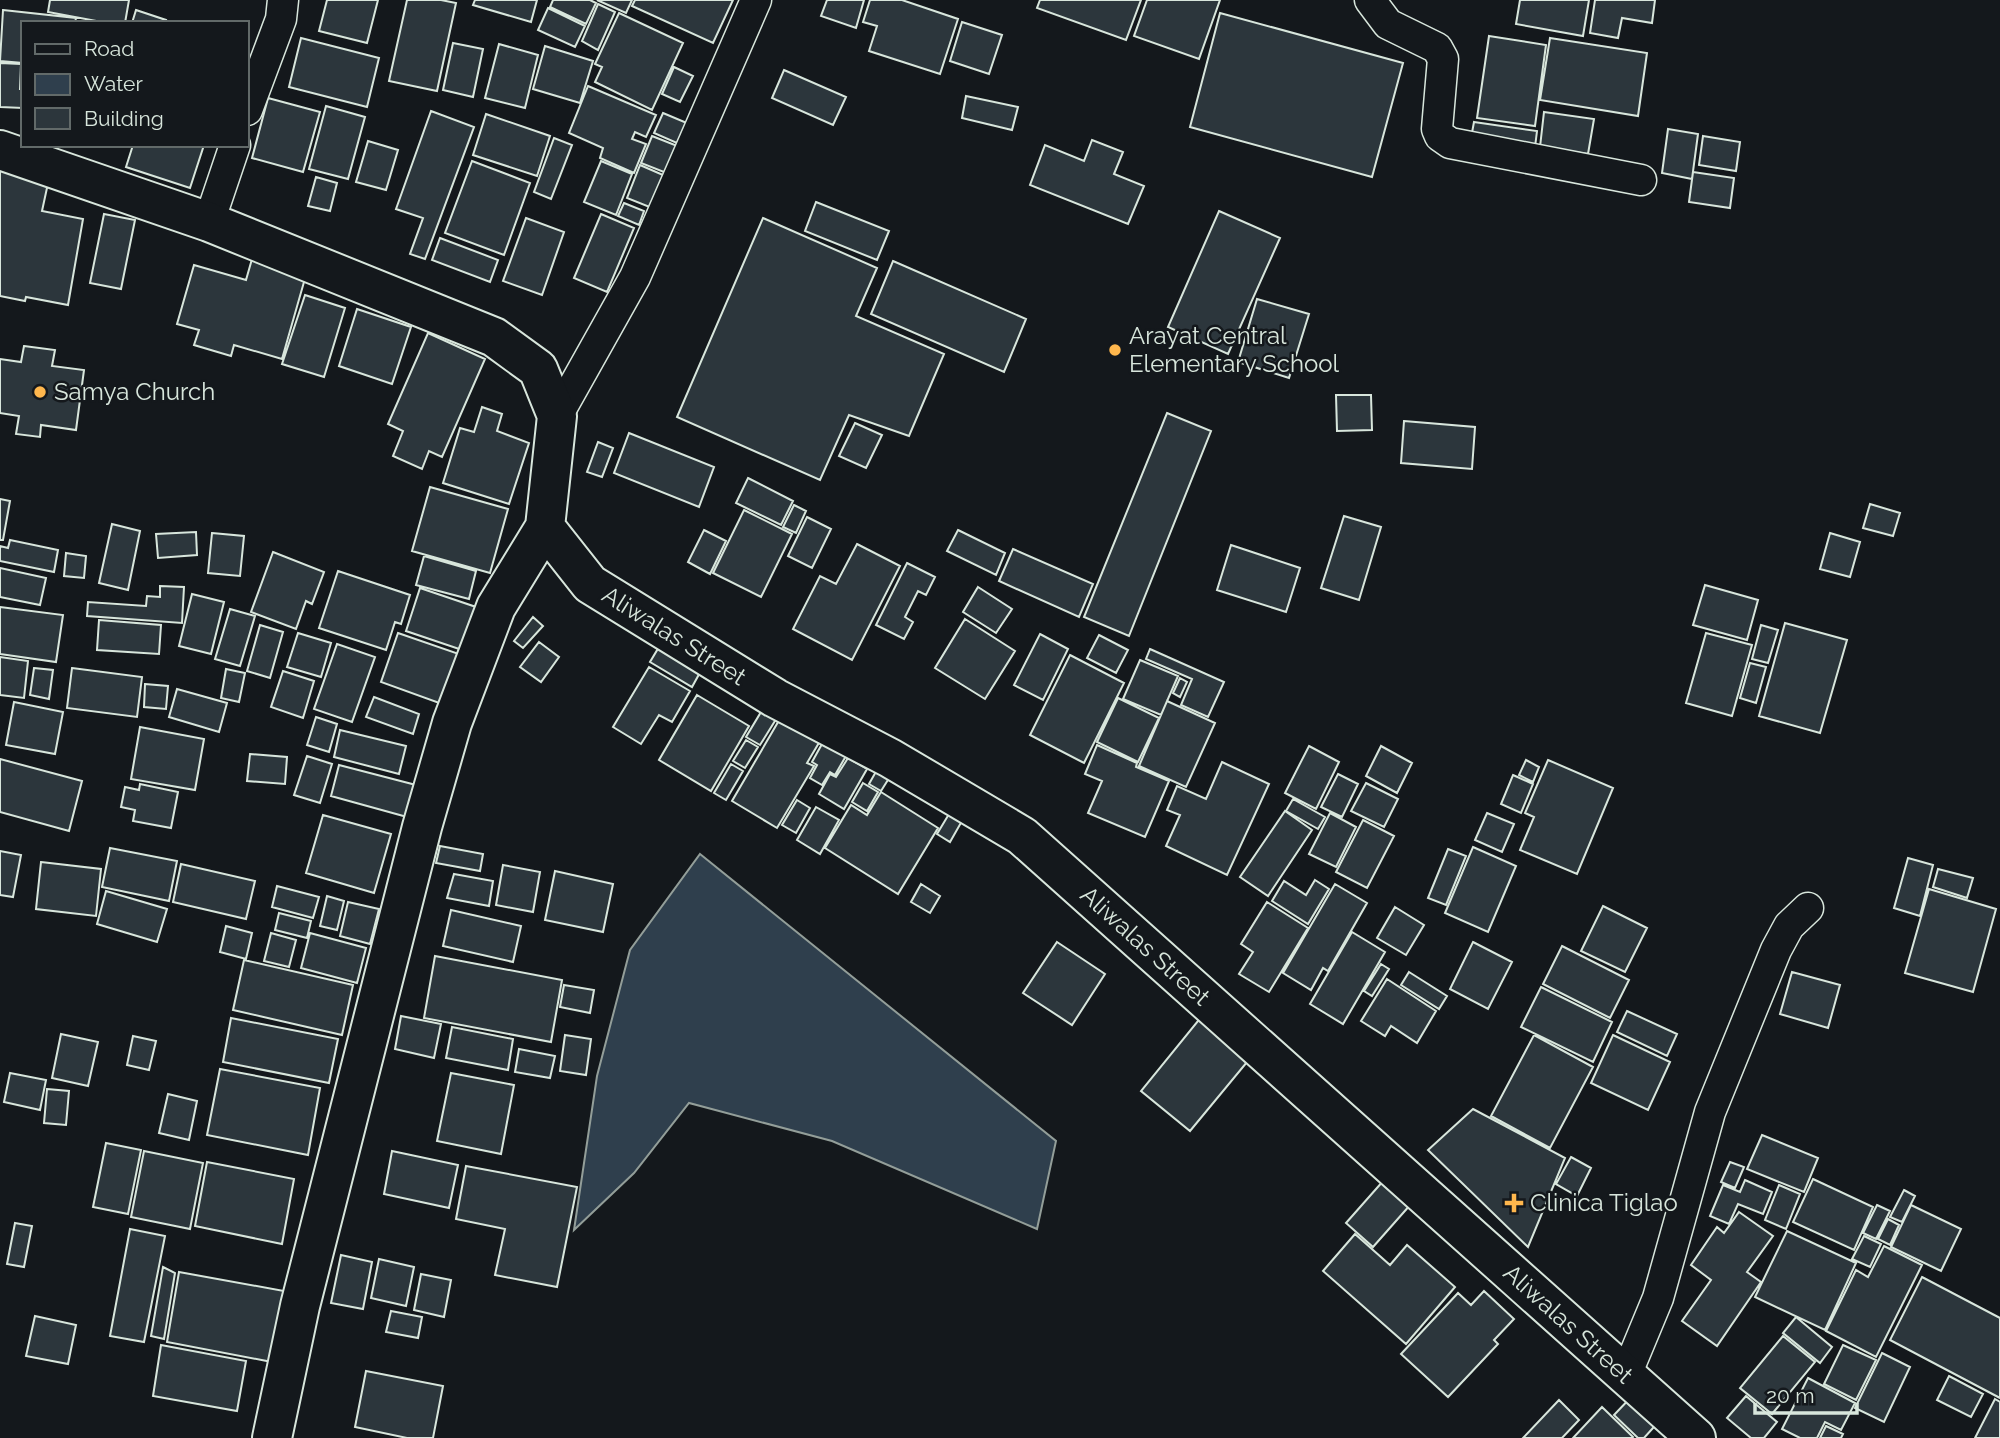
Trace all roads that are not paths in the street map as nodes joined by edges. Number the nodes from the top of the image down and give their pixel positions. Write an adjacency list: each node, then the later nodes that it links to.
1 (284, 0): 4 (street)
2 (756, 0): 9 (street)
3 (1370, 0): 7 (street)
4 (248, 107)
5 (234, 147): 8 (street)
6 (0, 150): 8 (street)
7 (1640, 180)
8 (209, 222): 9 (street)
9 (556, 416): 10 (street)
10 (545, 527): 12 (street, Aliwalas Street); 13 (street)
11 (1808, 908): 12 (street)
12 (1626, 1375): 14 (street, Aliwalas Street)
13 (272, 1438)
14 (1696, 1438)

